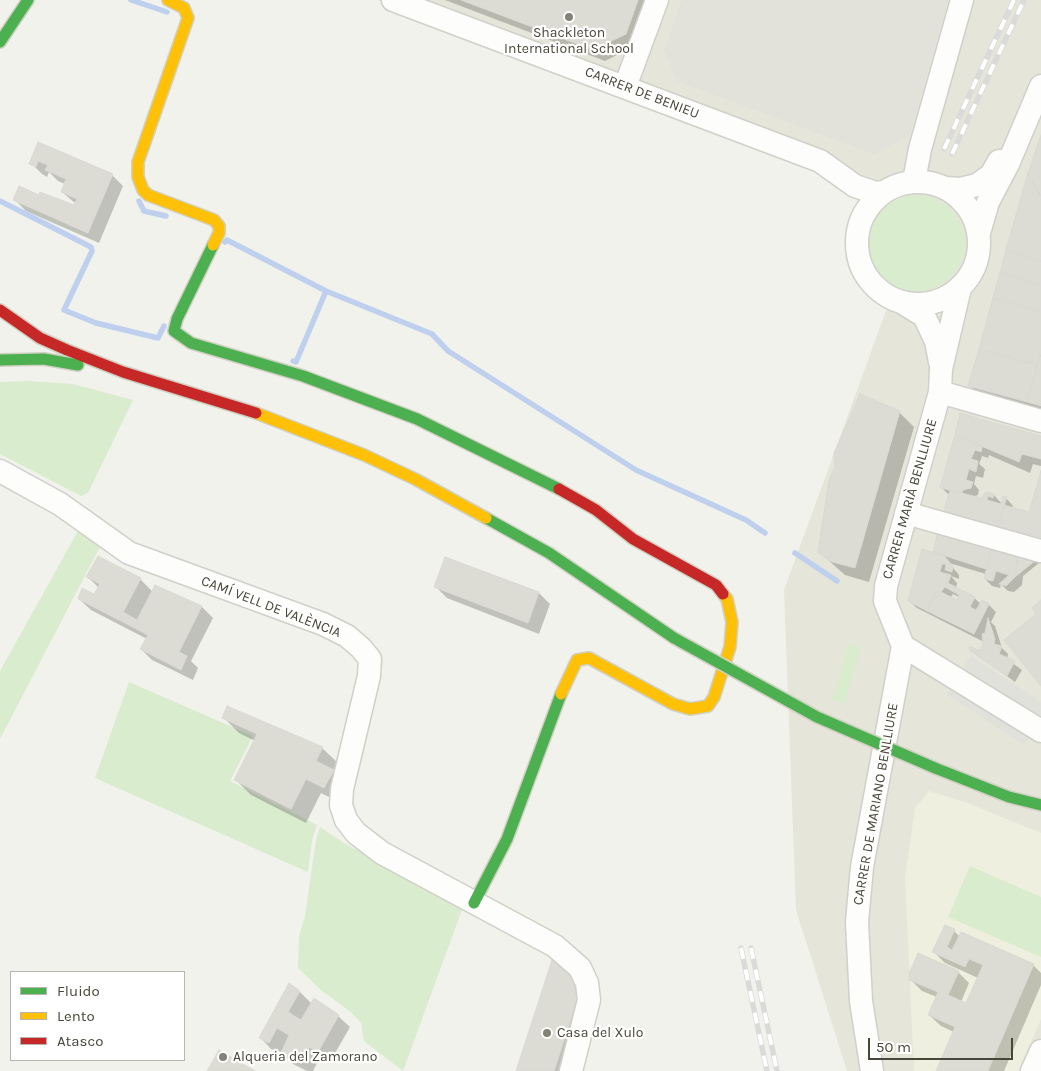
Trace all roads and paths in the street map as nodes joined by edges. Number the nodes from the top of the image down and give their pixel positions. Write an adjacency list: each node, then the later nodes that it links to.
1 (28, 0): 8 (street)
2 (168, 0): 33 (street)
3 (393, 0): 9 (street, CARRER DE BENIEU)
4 (657, 0): 9 (street)
5 (962, 0): 12 (street)
6 (8, 9): 7 (street)
7 (0, 38)
8 (0, 42)
9 (625, 87): 11 (street, CARRER DE BENIEU)
10 (1039, 97): 13 (street); 16 (street)
11 (832, 170): 14 (street, CARRER DE BENIEU); 15 (street, CARRER DE BENIEU)
12 (914, 181): 13 (street); 14 (street)
13 (946, 188): 16 (street)
14 (883, 192): 15 (street)
15 (858, 225): 18 (street)
16 (979, 233): 17 (street)
17 (960, 288): 18 (street); 21 (street, CARRER MARIÀ BENLLIURE)
18 (903, 303): 21 (street, CARRER MARIÀ BENLLIURE)
19 (0, 310): 22 (street)
20 (0, 360): 22 (street)
21 (941, 369): 23 (street, CARRER MARIÀ BENLLIURE)
22 (123, 372): 30 (street, bridge)
23 (940, 392): 24 (street); 26 (street, CARRER MARIÀ BENLLIURE)
24 (1041, 421)
25 (0, 471): 33 (street, CAMÍ VELL DE VALÈNCIA)
26 (906, 513): 27 (street); 28 (street, CARRER MARIÀ BENLLIURE)
27 (1040, 551)
28 (899, 636): 29 (street); 36 (street, CARRER DE MARIANO BENLLIURE)
29 (1041, 731)
30 (1010, 791): 31 (street); 32 (street)
31 (1041, 805)
32 (1041, 808)
33 (474, 903): 35 (street, CAMÍ VELL DE VALÈNCIA)
34 (1041, 1051): 37 (street)
35 (571, 1071)
36 (872, 1071)
37 (1032, 1071)

